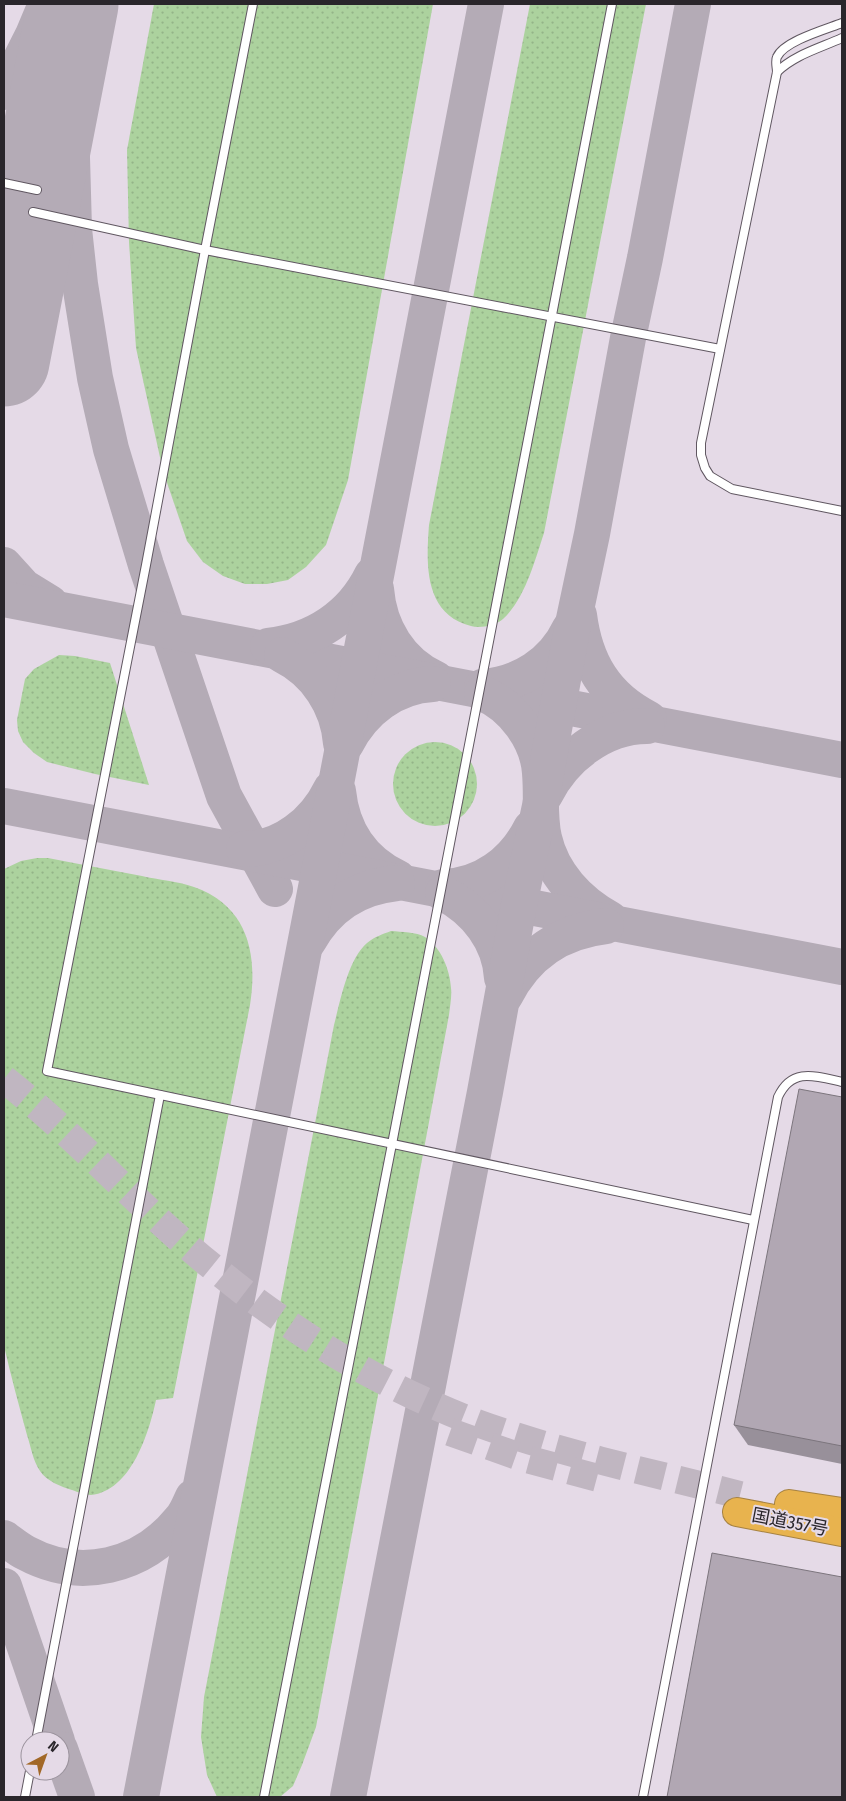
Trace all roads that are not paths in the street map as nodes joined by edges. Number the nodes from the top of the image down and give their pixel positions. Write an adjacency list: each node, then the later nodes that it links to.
1 (253, 4): 9 (lane)
2 (612, 4): 10 (lane)
3 (842, 23): 5 (lane)
4 (842, 38): 5 (lane)
5 (777, 72): 11 (lane)
6 (4, 183): 7 (lane)
7 (37, 190)
8 (32, 212): 9 (lane)
9 (205, 250): 10 (lane); 14 (lane)
10 (552, 317): 11 (lane); 15 (lane)
11 (720, 349): 12 (lane)
12 (842, 511)
13 (842, 1082): 16 (lane)
14 (160, 1095): 15 (lane); 19 (lane)
15 (392, 1144): 16 (lane); 22 (lane)
16 (753, 1220): 23 (lane)
17 (842, 1512): 18 (highway, 国道357号)
18 (842, 1532)
19 (38, 1731)
20 (28, 1781): 21 (lane)
21 (25, 1797)
22 (264, 1797)
23 (642, 1797)

